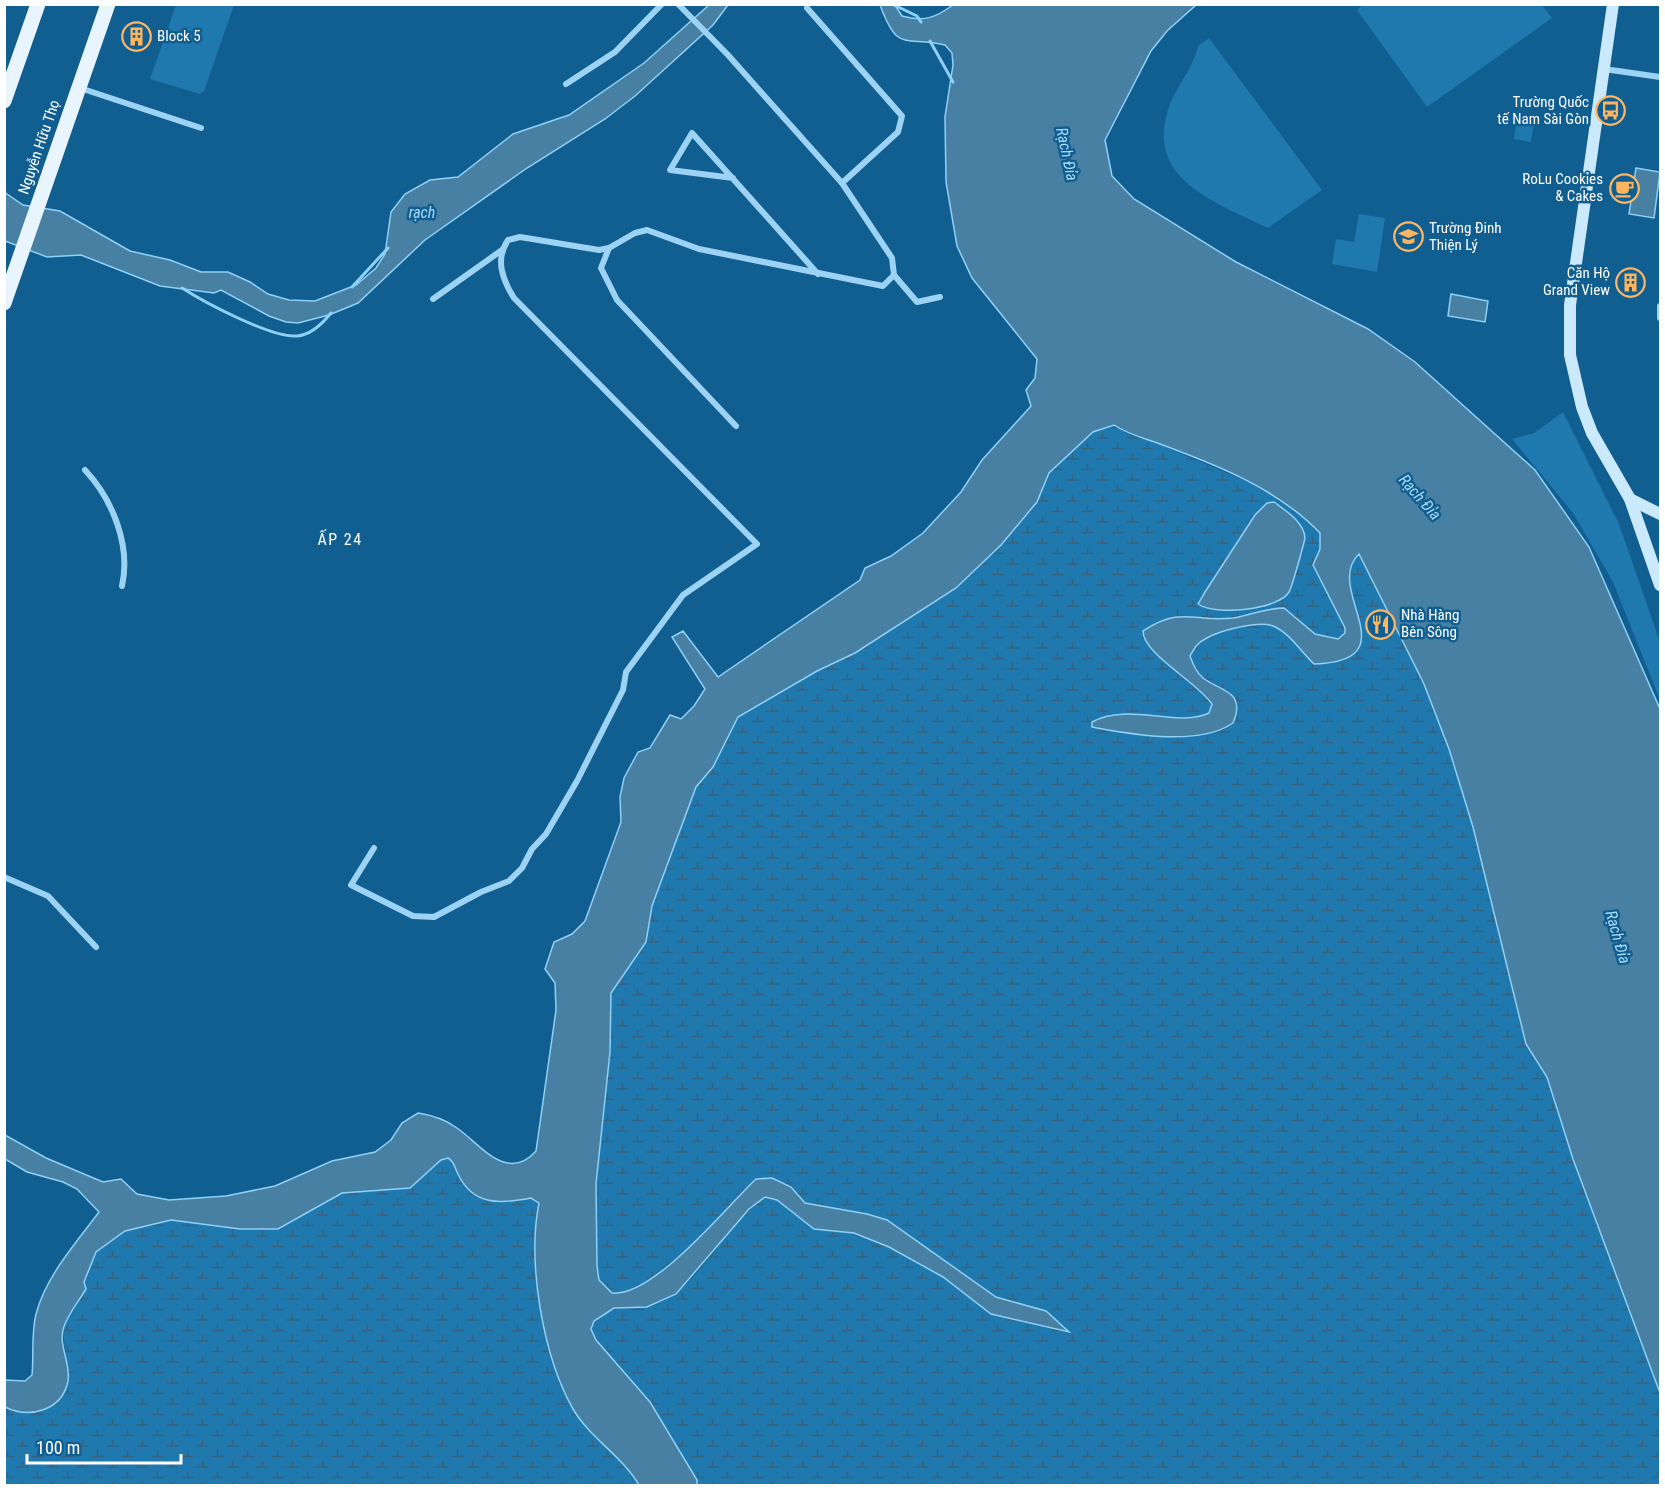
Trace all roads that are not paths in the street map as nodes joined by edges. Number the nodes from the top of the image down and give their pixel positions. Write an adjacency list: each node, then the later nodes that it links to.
1 (38, 4): 11 (main road)
2 (108, 4): 10 (main road, Nguyễn Hữu Thọ)
3 (662, 4): 9 (street)
4 (678, 4): 14 (street)
5 (1613, 4): 7 (main road)
6 (807, 8): 14 (street)
7 (1604, 69): 8 (street); 26 (main road)
8 (1660, 78)
9 (566, 84)
10 (79, 88): 12 (street); 21 (main road, Nguyễn Hữu Thọ)
11 (4, 101)
12 (201, 128)
13 (733, 178): 13 (street); 17 (street)
14 (842, 183): 18 (street)
15 (609, 248): 16 (street); 17 (street); 24 (street)
16 (501, 250): 20 (street); 30 (street)
17 (818, 274): 18 (street)
18 (894, 275): 19 (street)
19 (940, 297)
20 (433, 299)
21 (4, 303)
22 (1660, 306): 23 (street)
23 (1660, 318)
24 (736, 426)
25 (85, 470): 29 (street)
26 (1630, 499): 27 (main road); 28 (main road)
27 (1660, 514)
28 (1660, 581)
29 (122, 586)
30 (374, 848)
31 (4, 877): 32 (street)
32 (96, 947)

